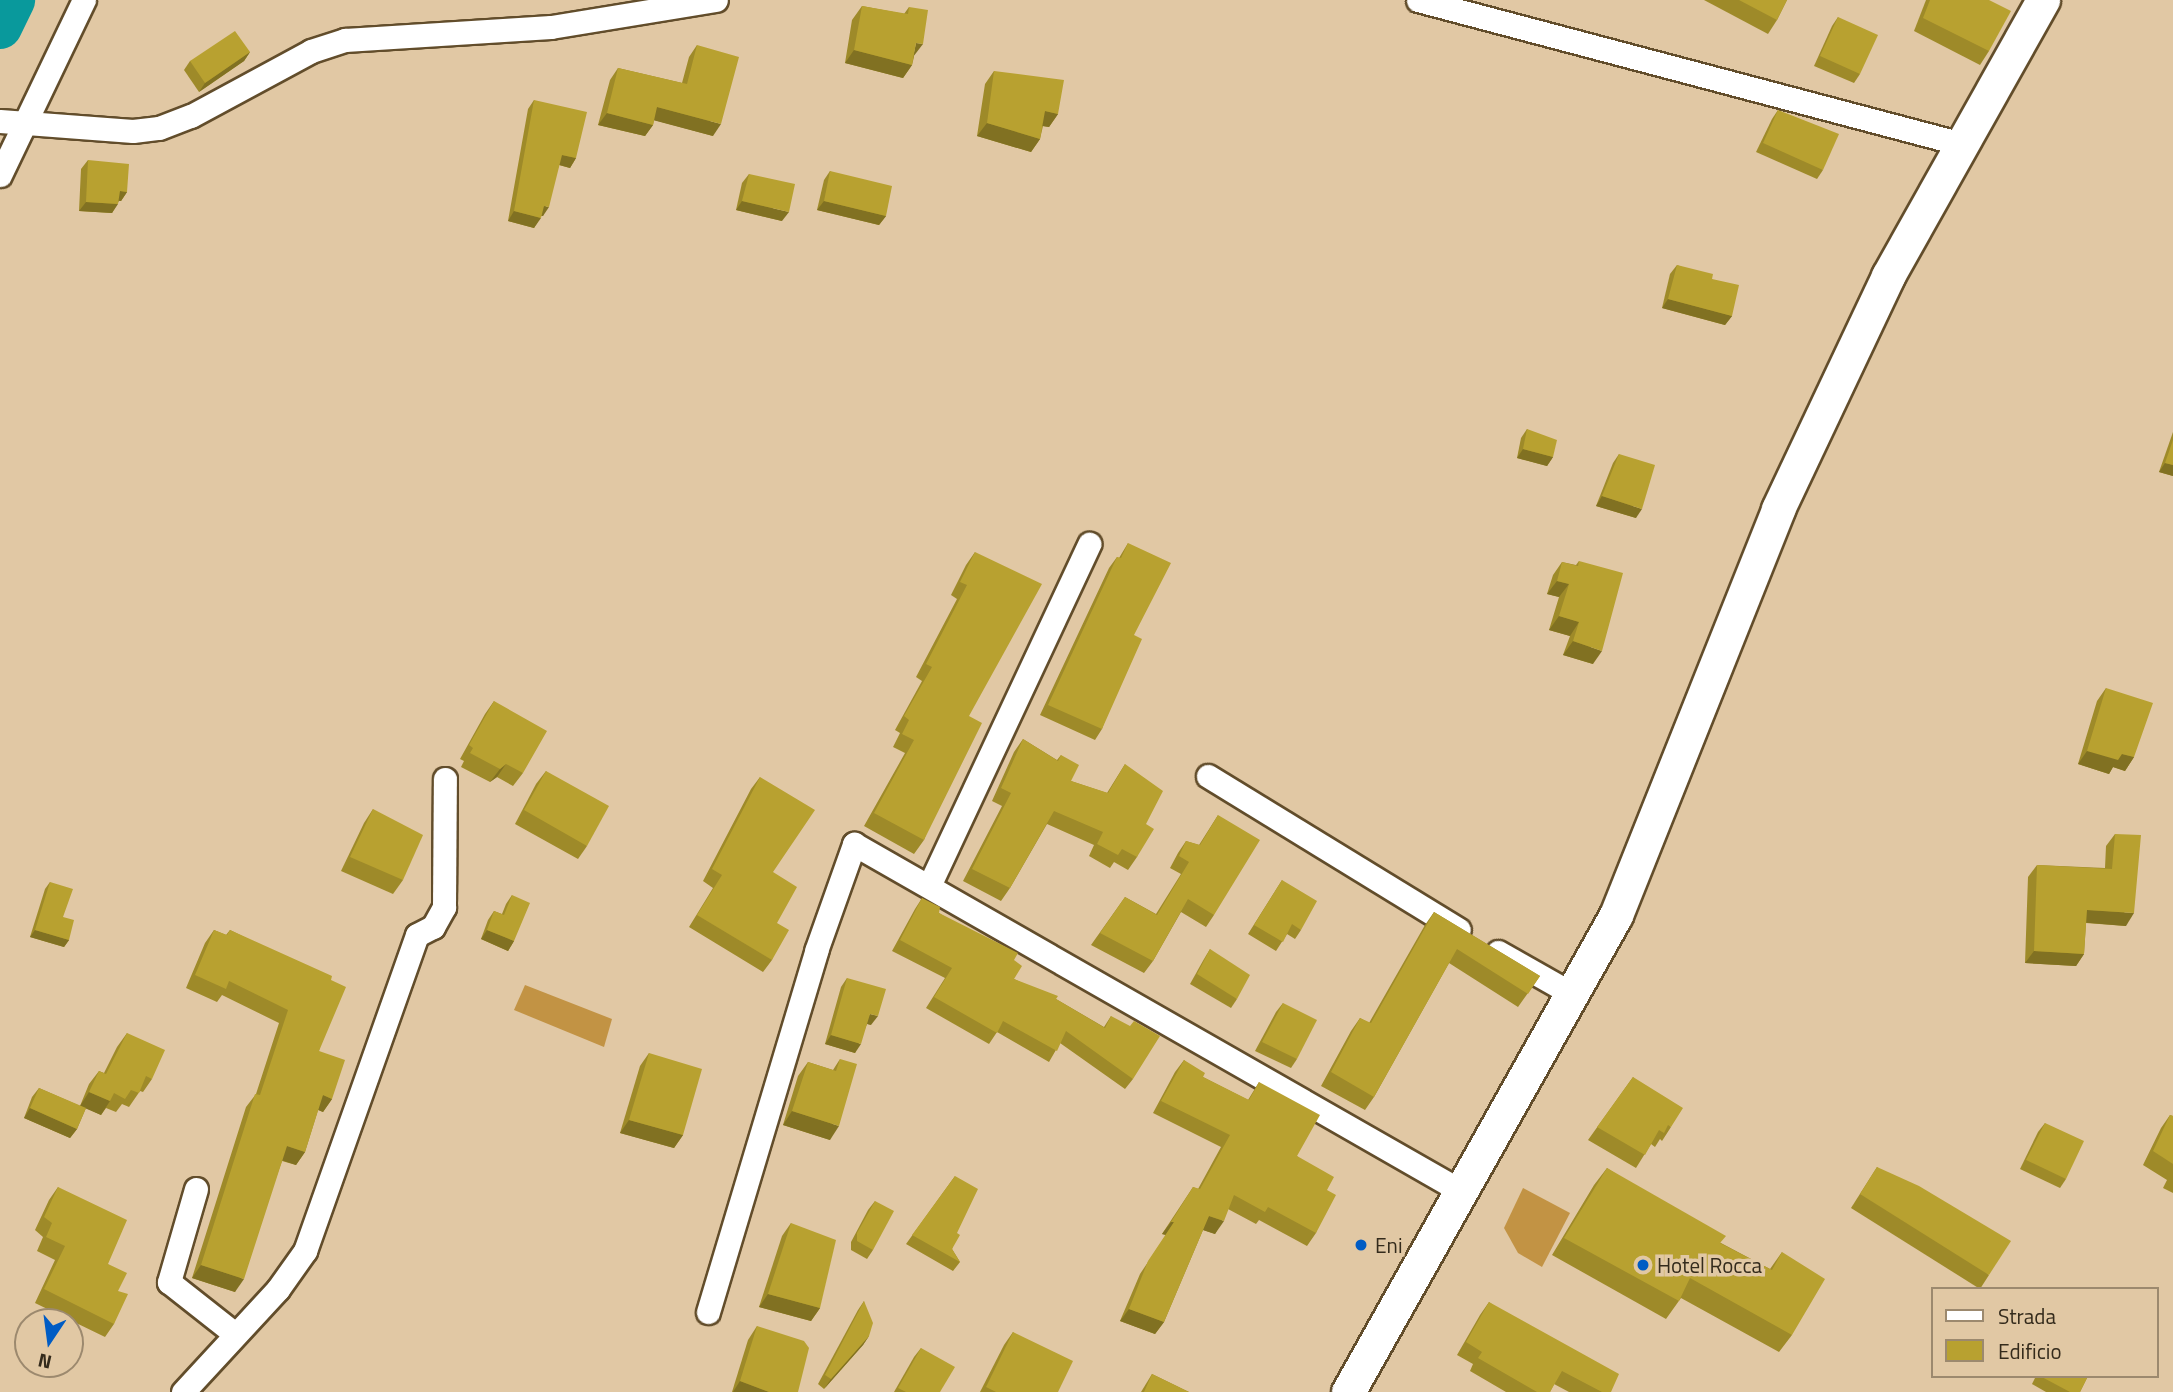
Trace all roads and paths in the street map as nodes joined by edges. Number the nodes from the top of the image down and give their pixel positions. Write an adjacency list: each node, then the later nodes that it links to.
1 (84, 0): 6 (street)
2 (716, 0): 6 (street)
3 (1418, 0): 7 (street)
4 (2043, 0): 7 (main road)
5 (0, 121): 6 (street)
6 (25, 124): 8 (street)
7 (1962, 144): 13 (main road)
8 (0, 175)
9 (1089, 544): 12 (street)
10 (1208, 776): 13 (street)
11 (445, 779): 17 (street)
12 (929, 886): 15 (street); 16 (street)
13 (1574, 995): 15 (main road)
14 (196, 1189): 17 (street)
15 (1461, 1191): 19 (main road)
16 (708, 1312)
17 (234, 1334): 18 (street)
18 (183, 1392)
19 (1348, 1392)

